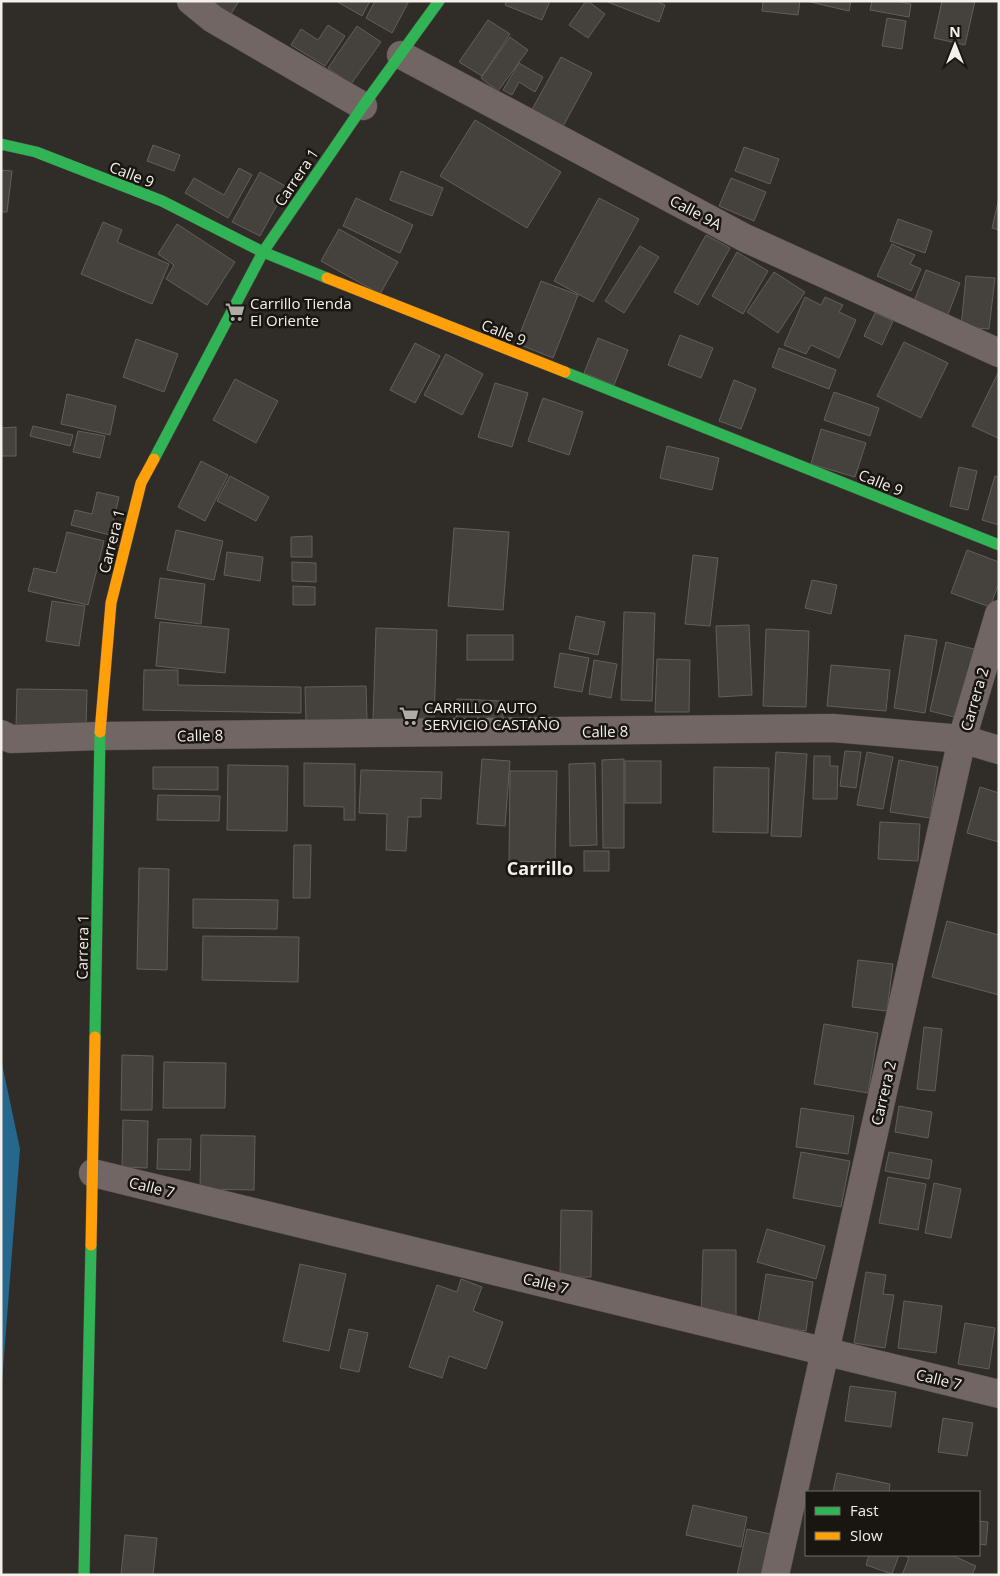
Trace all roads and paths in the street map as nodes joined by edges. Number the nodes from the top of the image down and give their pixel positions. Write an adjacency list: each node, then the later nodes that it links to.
1 (191, 1): 4 (street)
2 (439, 1): 3 (street, Carrera 1)
3 (400, 55): 4 (street, Carrera 1); 7 (street, Calle 9A)
4 (363, 106): 6 (street, Carrera 1)
5 (1, 144): 6 (street, Calle 9)
6 (263, 252): 8 (street, Calle 9); 11 (street, Carrera 1)
7 (999, 353)
8 (999, 545)
9 (999, 614): 12 (street, Carrera 2)
10 (1, 734): 11 (street, Calle 8)
11 (100, 736): 12 (street, Calle 8); 14 (street, Carrera 1)
12 (962, 739): 13 (street, Calle 8); 15 (street, Carrera 2)
13 (999, 750)
14 (93, 1173): 15 (street, Calle 7); 17 (street, Carrera 1)
15 (825, 1351): 16 (street, Calle 7); 18 (street, Carrera 2)
16 (999, 1394)
17 (84, 1575)
18 (775, 1575)

